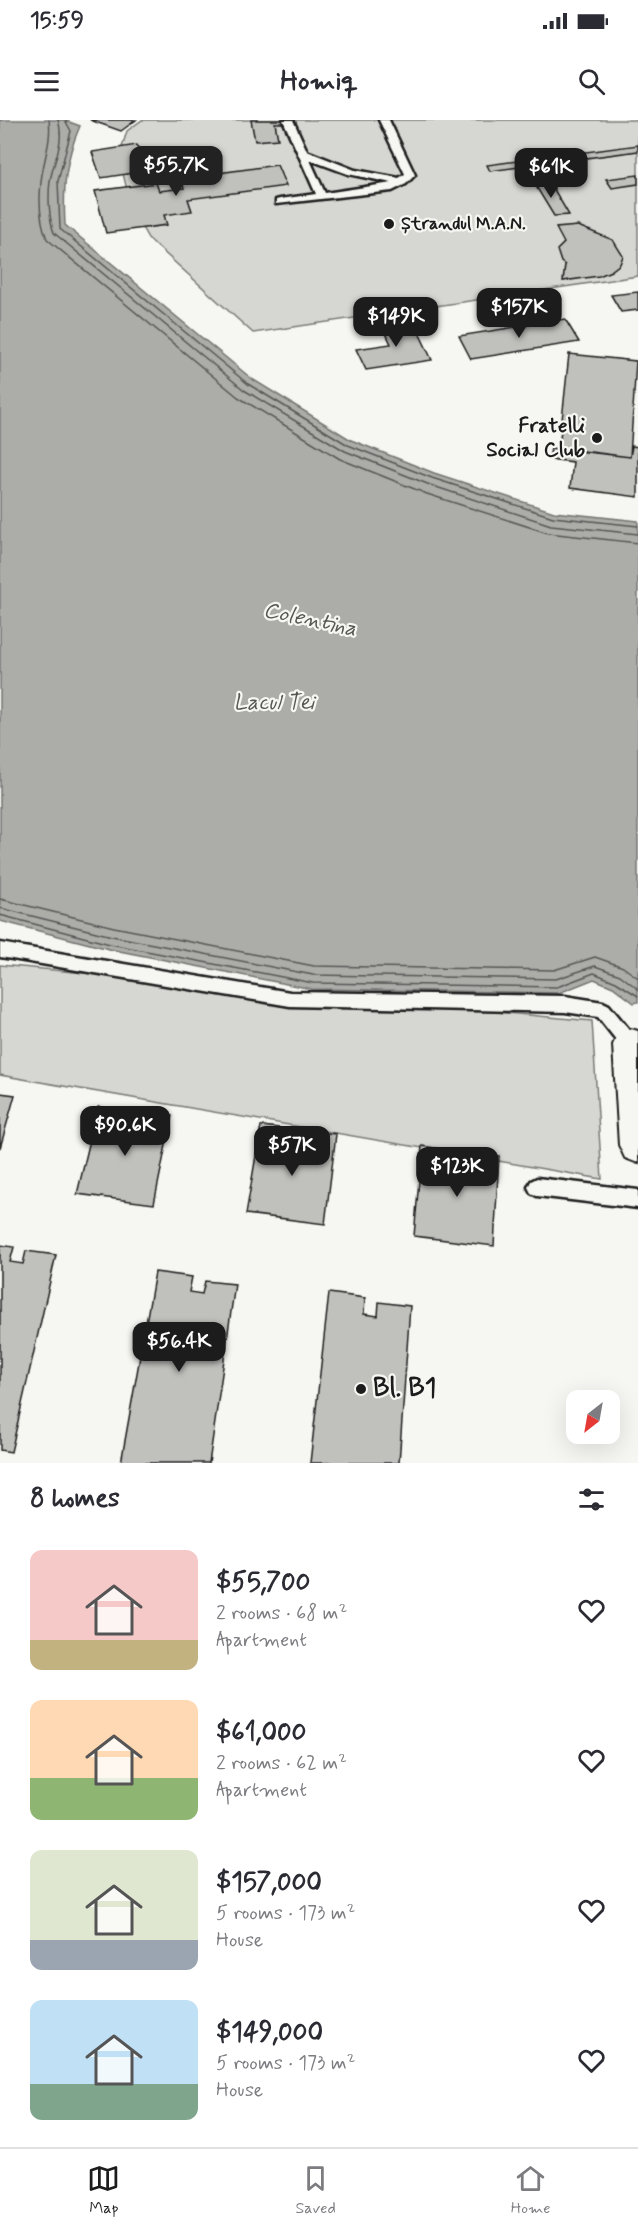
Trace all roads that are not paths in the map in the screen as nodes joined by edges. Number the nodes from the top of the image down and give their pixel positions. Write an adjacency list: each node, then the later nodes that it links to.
1 (288, 120): 3 (lane)
2 (384, 120): 4 (lane)
3 (302, 153): 4 (lane); 5 (lane)
4 (402, 182): 5 (lane)
5 (322, 197): 6 (lane)
6 (280, 202)
7 (0, 950): 8 (lane)
8 (631, 1045): 9 (street)
9 (638, 1146)
10 (537, 1187): 11 (lane)
11 (638, 1198)

